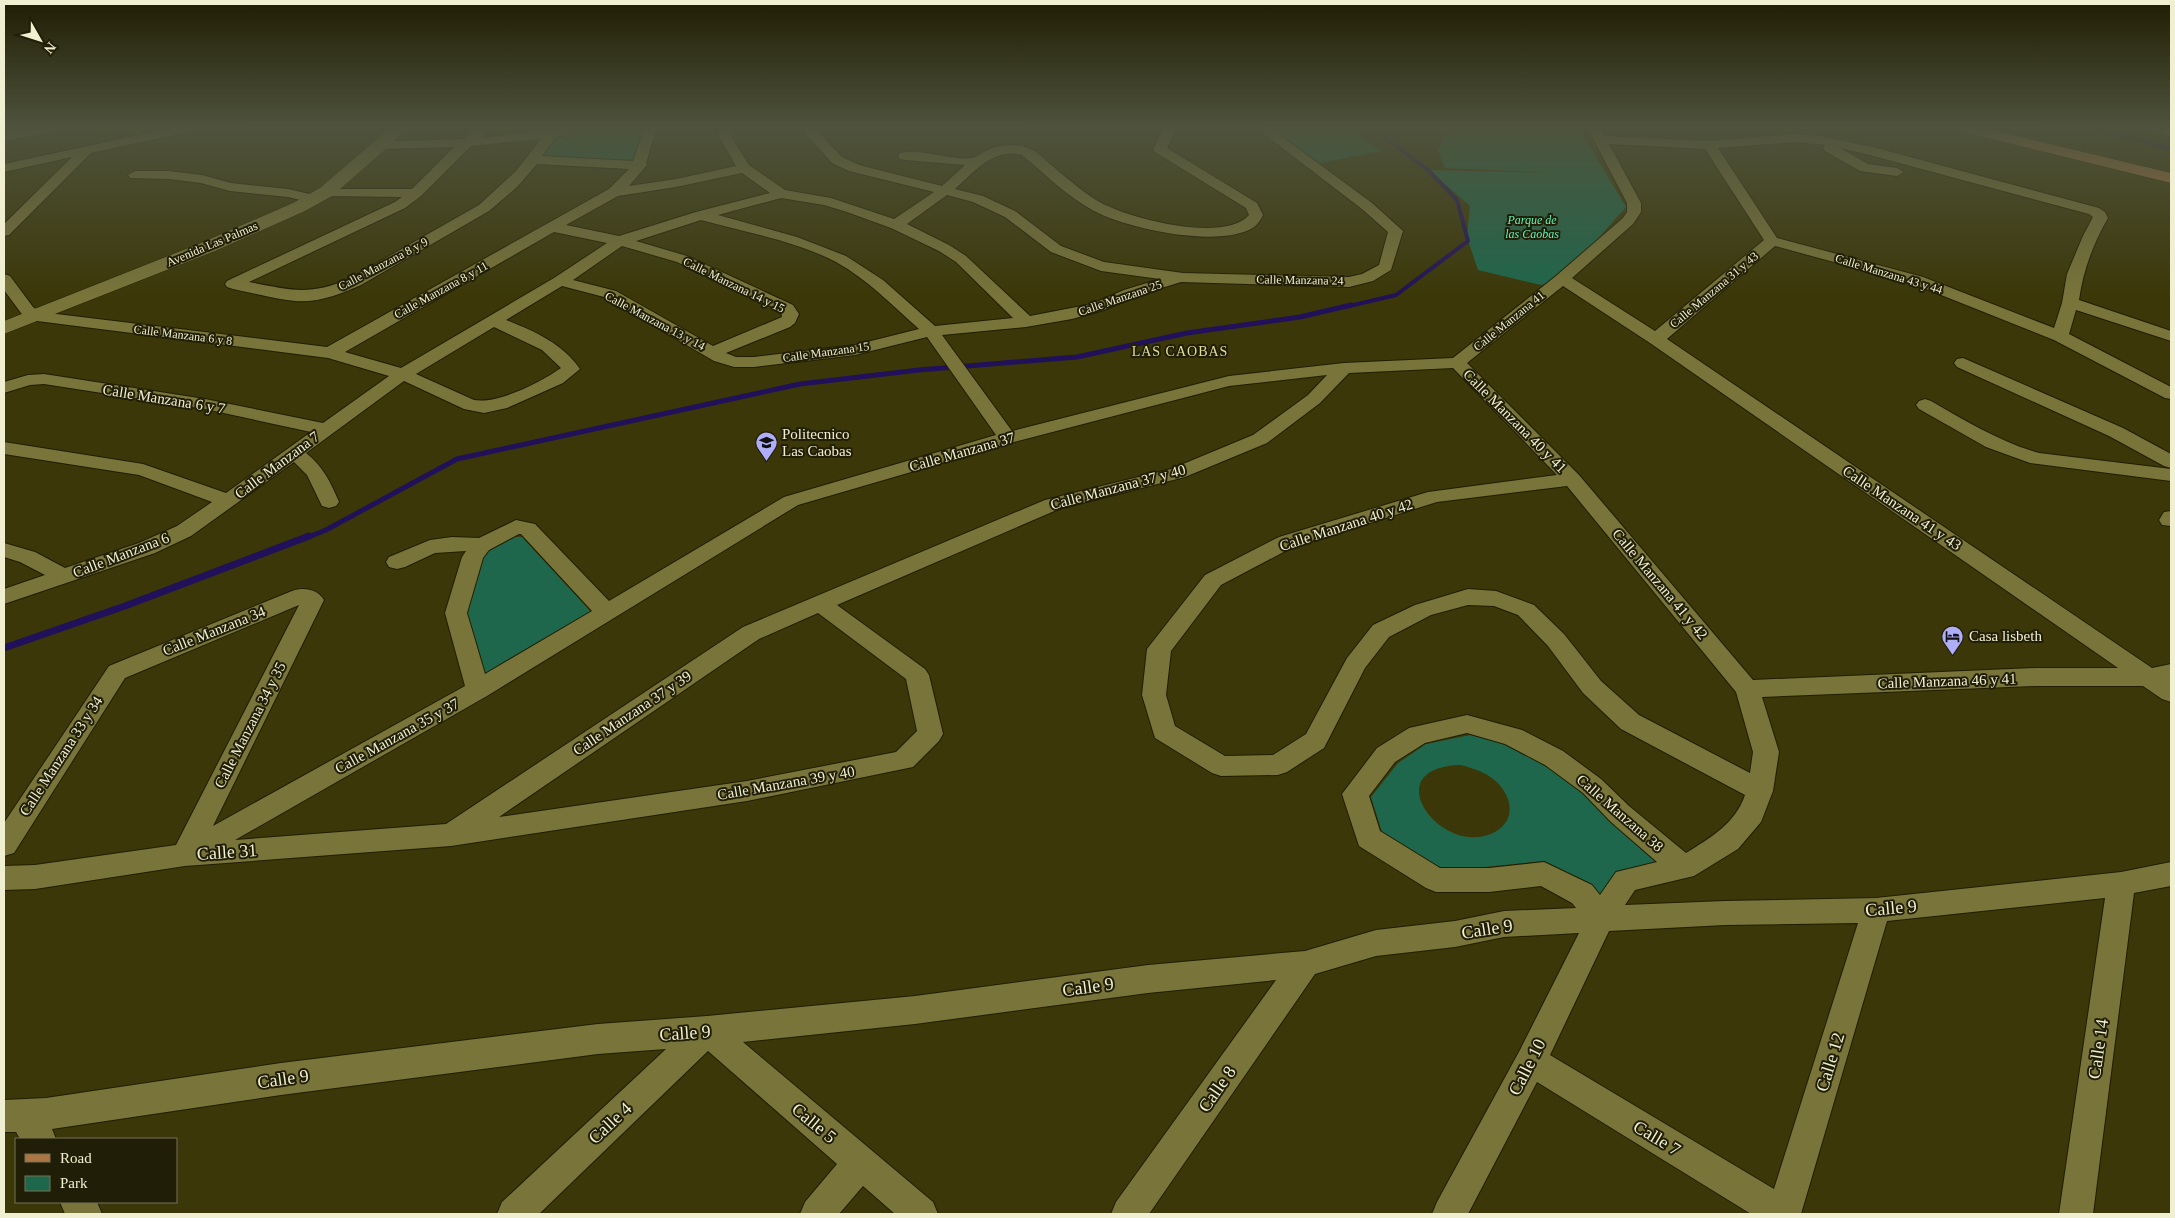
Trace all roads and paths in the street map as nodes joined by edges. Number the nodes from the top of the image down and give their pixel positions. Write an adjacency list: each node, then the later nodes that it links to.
1 (51, 184): 25 (street)
2 (219, 184): 21 (street)
3 (333, 184): 21 (street, Avenida Las Palmas)
4 (425, 184): 19 (street)
5 (511, 184): 19 (street, Calle Manzana 8 y 9)
6 (625, 184): 18 (street)
7 (670, 184): 18 (street)
8 (767, 184): 20 (street)
9 (920, 184): 17 (street)
10 (952, 184): 17 (street)
11 (1067, 184): 12 (street)
12 (1216, 184)
13 (1337, 184): 28 (street, Calle Manzana 24)
14 (1624, 184): 29 (street, Calle Manzana 41)
15 (1734, 184): 27 (street)
16 (1995, 184): 32 (street)
17 (945, 190): 23 (street); 28 (street)
18 (614, 192): 24 (street, Calle Manzana 8 y 11)
19 (416, 193): 21 (street)
20 (781, 194): 22 (street); 23 (street)
21 (319, 195): 33 (street, Avenida Las Palmas)
22 (701, 215): 26 (street); 37 (street)
23 (896, 225): 35 (street)
24 (552, 227): 26 (street); 41 (street, Calle Manzana 8 y 11)
25 (4, 230)
26 (620, 241): 31 (street); 42 (street, Calle Manzana 14 y 15)
27 (1772, 241): 38 (street, Calle Manzana 43 y 44); 40 (street, Calle Manzana 31 y 43)
28 (1183, 278): 35 (street, Calle Manzana 25)
29 (1562, 279): 40 (street, Calle Manzana 41 y 43); 43 (street, Calle Manzana 41)
30 (4, 280): 33 (street)
31 (560, 281): 34 (street); 42 (street, Calle Manzana 13 y 14)
32 (2070, 303): 38 (street); 39 (street)
33 (35, 316): 36 (street, Avenida Las Palmas); 41 (street, Calle Manzana 6 y 8)
34 (492, 321): 46 (street); 46 (street, Calle Manzana 6 y 8)
35 (1026, 322): 37 (street, Calle Manzana 25)
36 (4, 328)
37 (931, 331): 42 (street, Calle Manzana 15); 51 (street)
38 (2060, 336): 48 (street, Calle Manzana 43 y 44)
39 (2171, 336)
40 (1656, 339): 69 (street, Calle Manzana 41 y 43)
41 (330, 353): 46 (street, Calle Manzana 6 y 8)
42 (717, 354)
43 (1457, 363): 45 (street, Calle Manzana 37); 56 (street, Calle Manzana 40 y 41)
44 (1963, 363): 54 (street)
45 (1344, 368): 51 (street, Calle Manzana 37); 65 (street, Calle Manzana 37 y 40)
46 (403, 374): 50 (street)
47 (4, 388): 50 (street, Calle Manzana 6 y 7)
48 (2171, 394)
49 (1925, 405): 55 (street)
50 (325, 429): 53 (street, Calle Manzana 7)
51 (1007, 438): 66 (street, Calle Manzana 37)
52 (4, 448): 57 (street)
53 (293, 453): 57 (street, Calle Manzana 7); 58 (street)
54 (2171, 462)
55 (2171, 475)
56 (1572, 479): 70 (street, Calle Manzana 41 y 42); 73 (street, Calle Manzana 40 y 42)
57 (228, 501): 62 (street, Calle Manzana 6)
58 (329, 502)
59 (482, 544): 61 (street); 66 (street); 71 (street)
60 (4, 550): 62 (street)
61 (397, 562)
62 (63, 577): 63 (street, Calle Manzana 6)
63 (4, 597)
64 (309, 597): 67 (street, Calle Manzana 34); 76 (street, Calle Manzana 34 y 35)
65 (819, 603): 74 (street, Calle Manzana 37 y 39); 74 (street, Calle Manzana 39 y 40)
66 (607, 613): 71 (street, Calle Manzana 35 y 37)
67 (120, 670): 75 (street, Calle Manzana 33 y 34)
68 (2171, 673): 69 (street, Calle Manzana 46 y 41)
69 (2148, 677): 70 (street, Calle Manzana 46 y 41); 72 (street, Calle Manzana 41 y 43)
70 (1747, 689): 73 (street, Calle 10)
71 (478, 690): 76 (street, Calle Manzana 35 y 37)
72 (2171, 693)
73 (1760, 791): 77 (street, Calle 10)
74 (451, 835): 76 (street, Calle 31)
75 (4, 845)
76 (185, 855): 79 (street, Calle 31)
77 (1684, 868): 82 (street, Calle 10); 82 (street, Calle Manzana 38)
78 (2171, 874): 80 (street, Calle 9)
79 (4, 878)
80 (2120, 884): 81 (street, Calle 9); 96 (street, Calle 14)
81 (1876, 910): 82 (street, Calle 9); 95 (street, Calle 12)
82 (1600, 918): 83 (street, Calle 9); 85 (street, Calle 10)
83 (1305, 964): 84 (street, Calle 9); 93 (street, Calle 8)
84 (707, 1031): 86 (street, Calle 9); 87 (street, Calle 5); 90 (street, Calle 4)
85 (1531, 1061): 94 (street, Calle 10); 95 (street, Calle 7)
86 (22, 1123)
87 (861, 1162): 91 (street); 92 (street, Calle 5)
88 (78, 1203): 89 (street)
89 (85, 1214)
90 (514, 1214)
91 (817, 1214)
92 (921, 1214)
93 (1128, 1214)
94 (1449, 1214)
95 (1784, 1214)
96 (2076, 1214)

